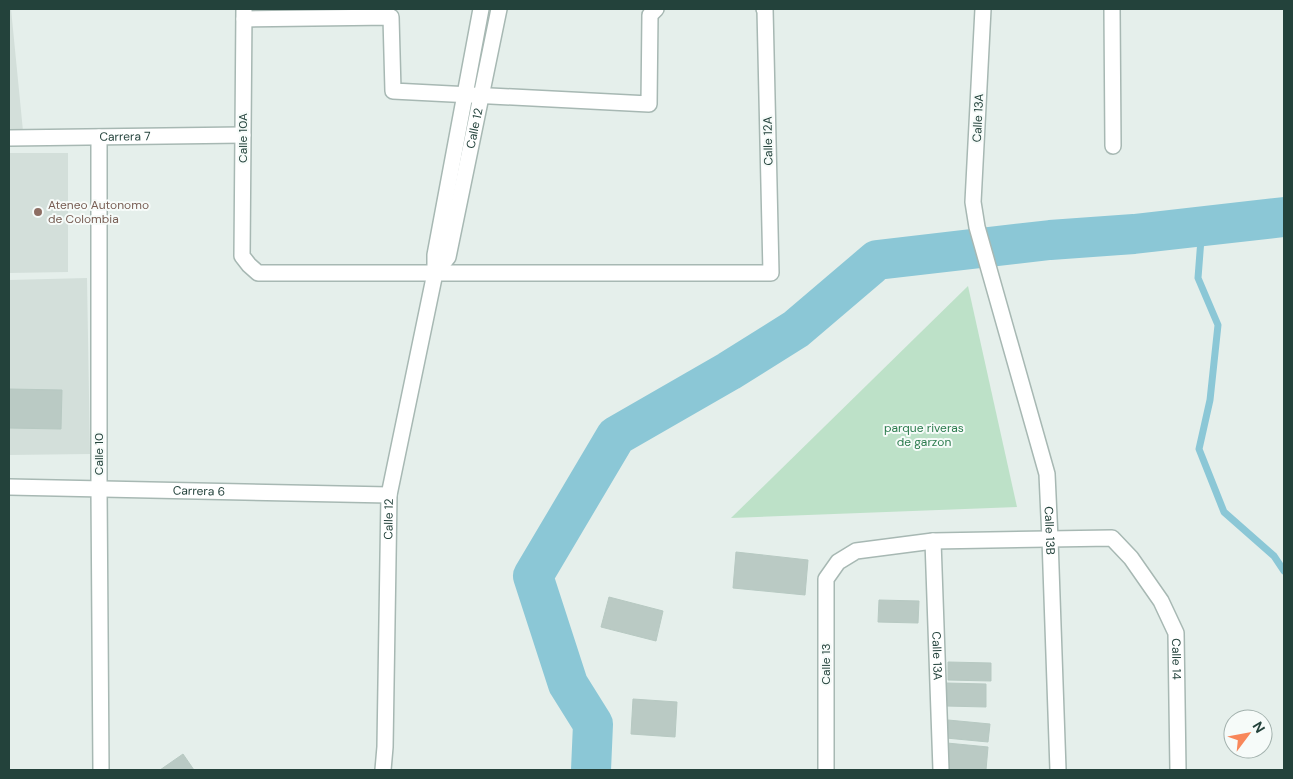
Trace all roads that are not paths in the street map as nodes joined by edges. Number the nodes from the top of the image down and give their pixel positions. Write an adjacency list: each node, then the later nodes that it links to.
1 (481, 9): 8 (street, Calle 12)
2 (498, 9): 9 (street, Calle 12)
3 (764, 9): 14 (street, Calle 12A)
4 (983, 9): 15 (street, Calle 13A)
5 (1112, 9): 13 (street)
6 (655, 10): 9 (street)
7 (244, 14): 8 (street); 10 (street, Calle 10A)
8 (465, 95): 9 (street); 14 (street, Calle 12)
9 (481, 95): 14 (street, Calle 12)
10 (243, 135): 11 (street, Carrera 7); 14 (street, Calle 10A)
11 (99, 137): 12 (street, Carrera 7); 17 (street, Calle 10)
12 (9, 138)
13 (1113, 146)
14 (435, 273): 18 (street, Calle 12)
15 (996, 298): 19 (street, Calle 13B)
16 (9, 487): 17 (street, Carrera 6)
17 (98, 489): 18 (street, Carrera 6); 21 (street, Calle 10)
18 (389, 495): 22 (street, Calle 12)
19 (1050, 538): 20 (street); 25 (street, Calle 13B); 26 (street, Calle 14)
20 (933, 541): 23 (street, Calle 13); 24 (street, Calle 13A)
21 (101, 770)
22 (383, 770)
23 (826, 770)
24 (941, 770)
25 (1058, 770)
26 (1178, 770)

